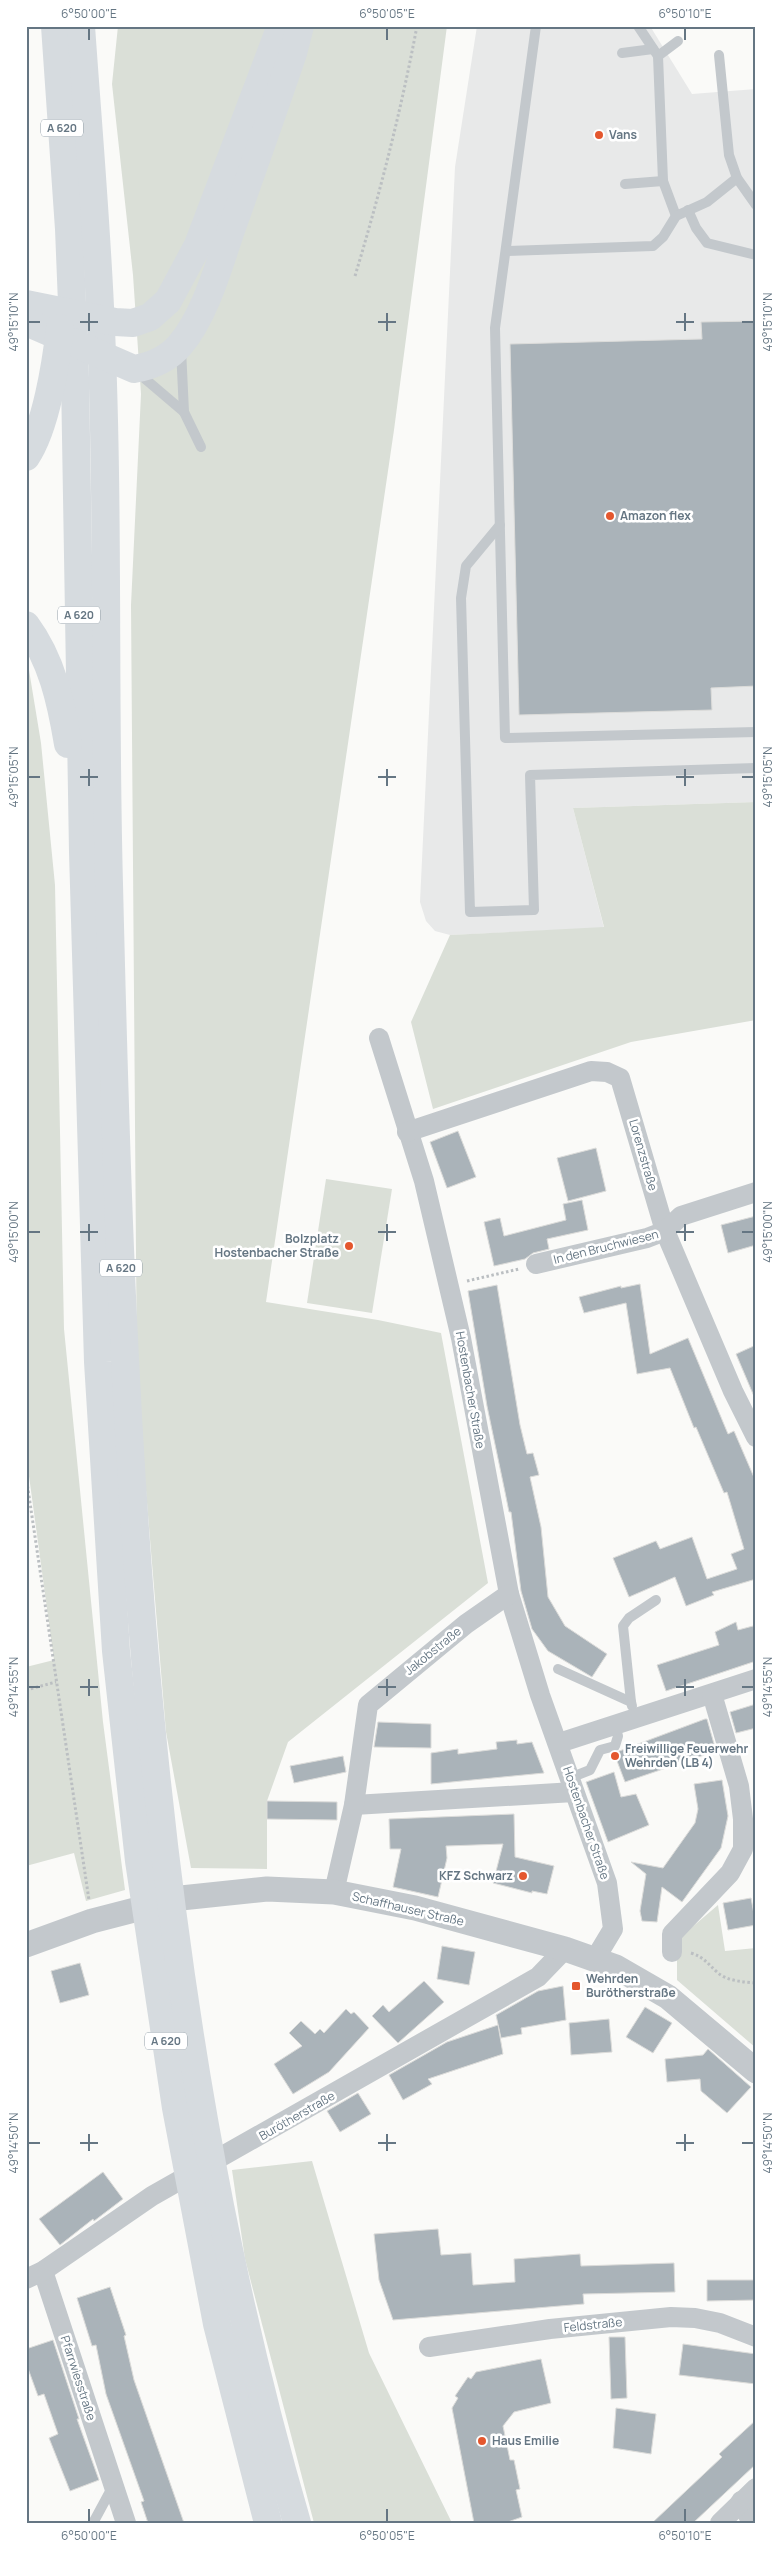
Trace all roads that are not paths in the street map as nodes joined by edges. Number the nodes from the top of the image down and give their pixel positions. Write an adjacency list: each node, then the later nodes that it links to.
1 (56, 26): 25 (highway, A 620)
2 (81, 26): 12 (highway, A 620)
3 (97, 26): 12 (highway)
4 (281, 26): 21 (highway)
5 (300, 26): 23 (highway)
6 (536, 26): 19 (lane)
7 (638, 26): 9 (lane)
8 (678, 41): 9 (lane)
9 (655, 52): 10 (lane); 14 (lane)
10 (622, 53)
11 (719, 55): 13 (lane)
12 (90, 166): 50 (highway, A 620)
13 (737, 178): 16 (lane); 17 (lane)
14 (663, 181): 15 (lane); 18 (lane)
15 (625, 184)
16 (756, 205)
17 (688, 210): 18 (lane); 20 (lane)
18 (676, 216): 19 (lane)
19 (506, 251): 29 (lane)
20 (756, 255)
21 (26, 304)
22 (26, 322): 24 (highway)
23 (181, 344): 24 (highway); 26 (lane)
24 (134, 369): 26 (lane)
25 (64, 376): 28 (highway); 33 (highway, A 620)
26 (184, 412): 27 (lane)
27 (201, 447)
28 (26, 456)
29 (500, 525): 31 (lane); 32 (lane)
30 (26, 625): 33 (highway)
31 (756, 732)
32 (756, 768)
33 (83, 852): 50 (highway, A 620)
34 (379, 1038): 35 (street, Hostenbacher Straße)
35 (407, 1132): 37 (street, Lorenzstraße); 40 (street, Hostenbacher Straße)
36 (756, 1192): 37 (street, In den Bruchwiesen)
37 (665, 1231): 38 (street, In den Bruchwiesen); 39 (street, Lorenzstraße)
38 (536, 1264)
39 (756, 1437)
40 (509, 1594): 47 (street, Hostenbacher Straße); 49 (street, Jakobstraße)
41 (656, 1600): 45 (lane)
42 (558, 1669): 45 (lane)
43 (756, 1679): 44 (street)
44 (712, 1694): 45 (street); 54 (street)
45 (633, 1710): 46 (street)
46 (615, 1726): 47 (street); 48 (lane)
47 (559, 1742): 48 (street, Hostenbacher Straße)
48 (572, 1785): 49 (street); 55 (street, Hostenbacher Straße)
49 (354, 1805): 51 (street, Jakobstraße)
50 (152, 1857): 57 (highway, A 620)
51 (334, 1892): 52 (street, Schaffhauser Straße); 53 (street, Schaffhauser Straße)
52 (26, 1944)
53 (565, 1949): 55 (street, Schaffhauser Straße); 58 (street, Burötherstraße)
54 (672, 1952)
55 (595, 1959): 56 (street, Schaffhauser Straße)
56 (756, 2071)
57 (208, 2215): 66 (highway, A 620); 67 (highway, A 620)
58 (35, 2275): 61 (street, Pfarrwiesstraße)
59 (756, 2337): 60 (street, Feldstraße)
60 (429, 2347)
61 (114, 2485): 64 (lane); 65 (street, Pfarrwiesstraße)
62 (756, 2488): 63 (street)
63 (741, 2501): 68 (street); 69 (street)
64 (94, 2523)
65 (126, 2523)
66 (268, 2523)
67 (297, 2523)
68 (720, 2523)
69 (752, 2523)

